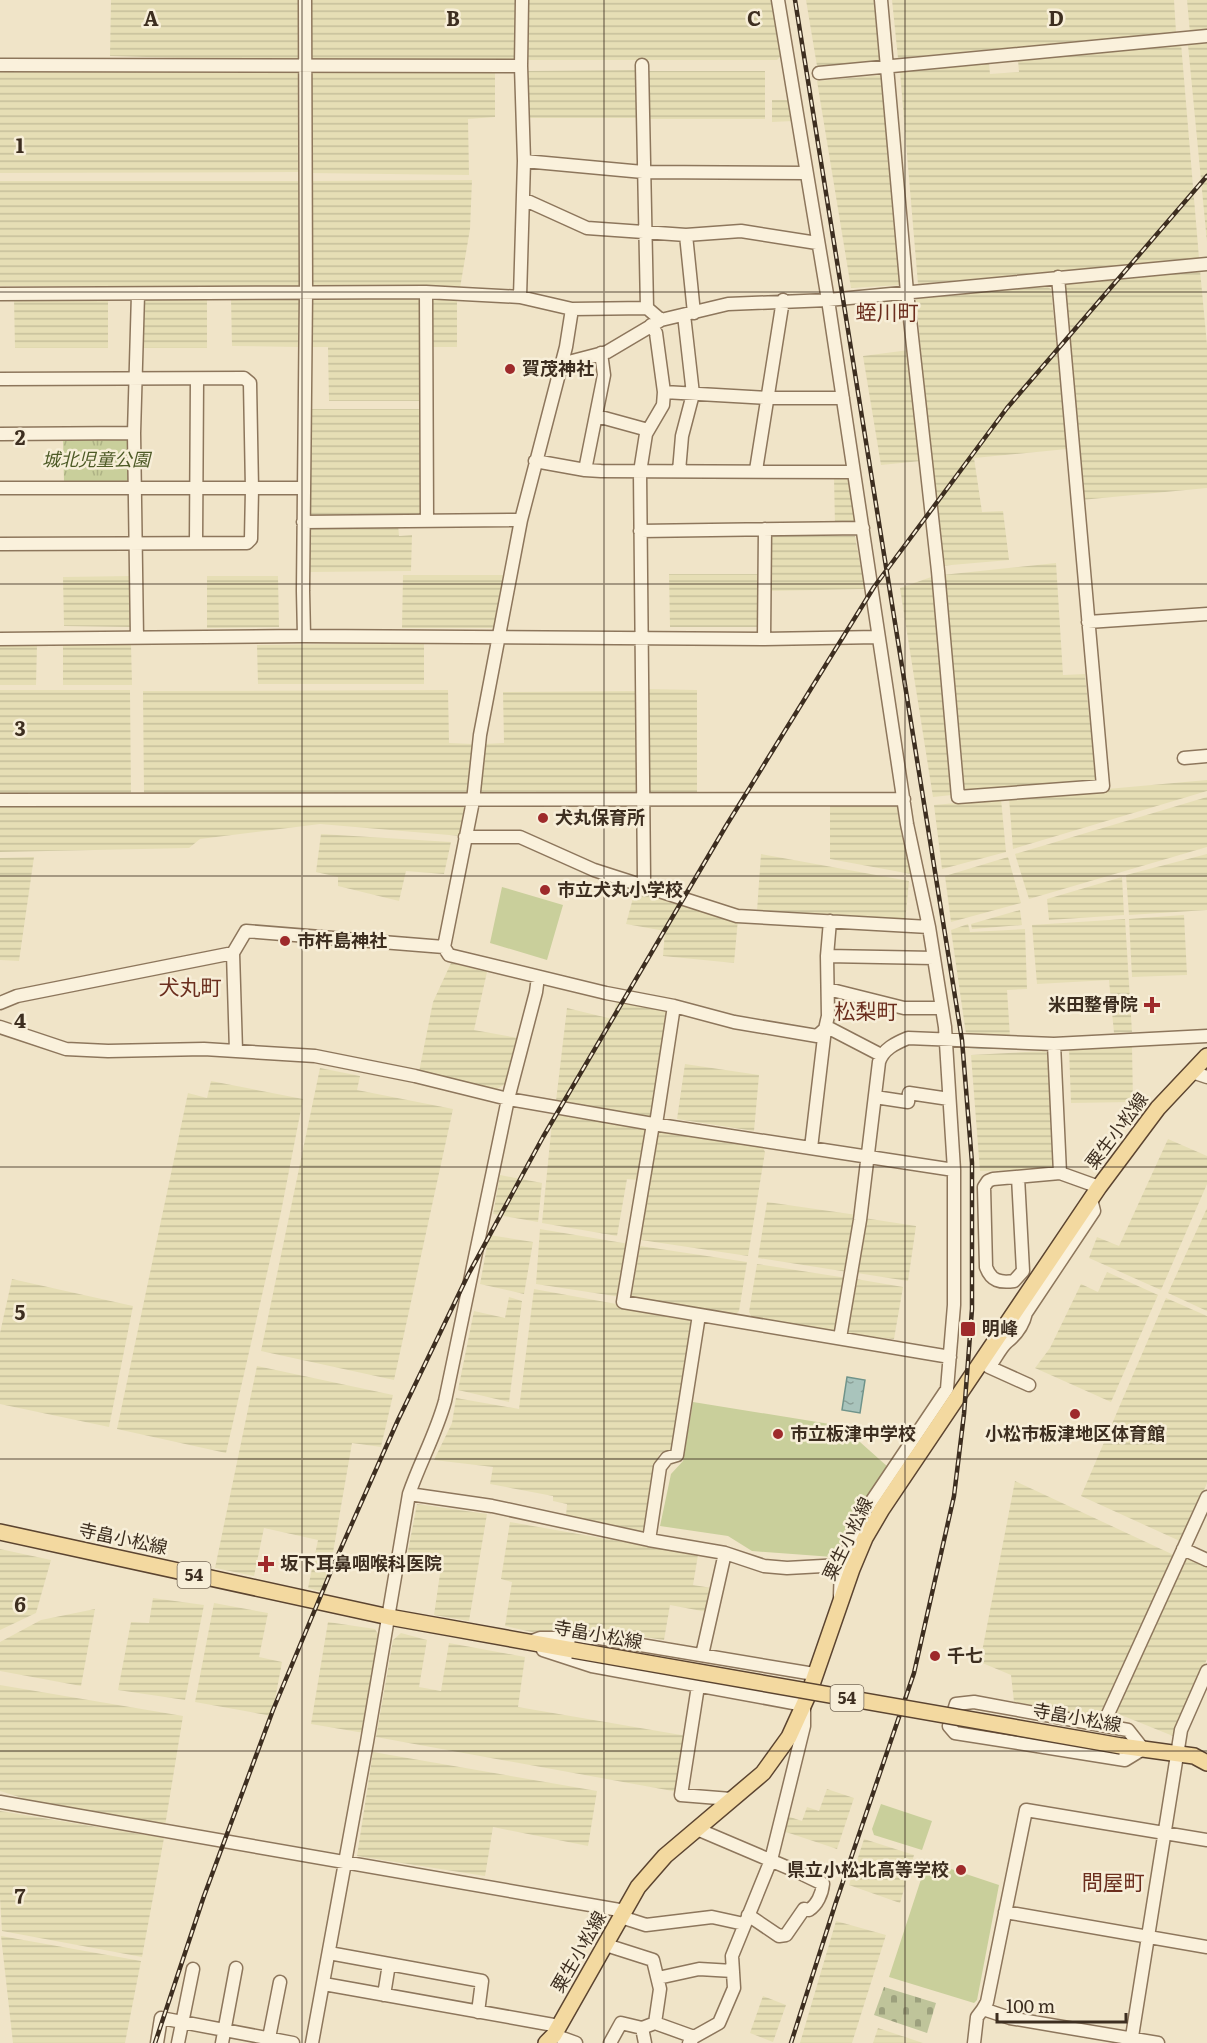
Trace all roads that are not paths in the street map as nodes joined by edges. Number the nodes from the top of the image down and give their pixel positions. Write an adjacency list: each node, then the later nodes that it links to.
1 (305, 0): 7 (street)
2 (522, 0): 9 (street)
3 (778, 0): 14 (street)
4 (881, 0): 10 (street)
5 (1207, 36): 10 (street)
6 (0, 65): 7 (street)
7 (304, 65): 9 (street); 21 (street)
8 (642, 65): 13 (street)
9 (521, 66): 12 (street)
10 (887, 67): 11 (street); 23 (street)
11 (819, 73)
12 (524, 161): 13 (street); 15 (street)
13 (643, 172): 14 (street); 16 (street)
14 (806, 173): 18 (street)
15 (523, 199): 16 (street); 26 (street)
16 (644, 233): 17 (street); 29 (street)
17 (686, 235): 18 (street); 31 (street)
18 (818, 243): 28 (street)
19 (1207, 264): 20 (street)
20 (1058, 277): 23 (street); 67 (street)
21 (306, 292): 22 (street); 25 (street); 54 (street)
22 (426, 292): 26 (street); 58 (street)
23 (907, 292): 28 (street); 67 (street)
24 (0, 294): 25 (street)
25 (138, 294): 35 (street)
26 (520, 297): 30 (street)
27 (783, 300): 28 (street); 31 (street); 40 (street)
28 (828, 300): 41 (street)
29 (646, 308): 30 (street); 32 (street)
30 (572, 309): 34 (street)
31 (689, 314): 32 (street); 39 (street)
32 (656, 322): 33 (street); 38 (street)
33 (601, 353): 34 (street); 42 (street)
34 (561, 364): 46 (street)
35 (135, 378): 36 (street); 37 (street); 44 (street)
36 (0, 379)
37 (196, 379): 55 (street); 56 (street)
38 (664, 392): 39 (street); 43 (street)
39 (693, 394): 40 (street); 49 (street)
40 (767, 398): 41 (street); 48 (street)
41 (843, 398): 51 (street)
42 (597, 416): 43 (street); 47 (street)
43 (648, 430): 50 (street)
44 (134, 433): 45 (street); 53 (street)
45 (0, 434)
46 (535, 460): 47 (street); 57 (street)
47 (585, 470): 50 (street)
48 (756, 470): 49 (street); 51 (street)
49 (679, 471): 50 (street)
50 (640, 472): 62 (street)
51 (853, 472): 60 (street)
52 (0, 488): 53 (street)
53 (135, 488): 55 (street); 63 (street)
54 (304, 488): 56 (street); 59 (street)
55 (195, 489): 56 (street); 64 (street)
56 (252, 489): 64 (street)
57 (521, 520): 58 (street); 72 (street)
58 (427, 521): 59 (street)
59 (303, 522): 68 (street)
60 (863, 528): 61 (street); 69 (street)
61 (765, 530): 62 (street); 74 (street)
62 (640, 531): 70 (street)
63 (135, 542): 64 (street); 65 (street); 71 (street)
64 (196, 543)
65 (0, 544)
66 (1207, 614): 67 (street)
67 (1088, 622)
68 (304, 636): 71 (street); 72 (street)
69 (878, 636): 74 (street); 77 (street)
70 (641, 637): 72 (street); 74 (street); 79 (street)
71 (137, 638): 73 (street)
72 (500, 638): 80 (street)
73 (0, 639)
74 (764, 639)
75 (1207, 756): 76 (street)
76 (1184, 758)
77 (904, 799): 79 (street); 84 (street)
78 (0, 800): 80 (street)
79 (645, 800): 80 (street); 82 (street)
80 (473, 801): 81 (street)
81 (465, 837): 83 (street); 85 (street)
82 (644, 880)
83 (830, 921): 84 (street); 87 (street)
84 (929, 927): 88 (street)
85 (444, 947): 86 (street); 89 (street)
86 (233, 954): 91 (street); 99 (street)
87 (827, 956): 88 (street); 90 (street)
88 (934, 958): 93 (street)
89 (538, 976): 92 (street); 105 (street)
90 (828, 989): 93 (street); 95 (street)
91 (0, 1003)
92 (674, 1006): 95 (street); 107 (street)
93 (942, 1008): 97 (street)
94 (0, 1027): 99 (street)
95 (825, 1029): 100 (street); 108 (street)
96 (1207, 1036): 98 (street)
97 (945, 1039): 98 (street); 100 (street); 106 (street)
98 (1053, 1044): 111 (street)
99 (236, 1051): 105 (street)
100 (881, 1055): 104 (street)
101 (1207, 1056): 102 (main road, 粟生小松線)
102 (1192, 1072): 103 (street); 113 (main road, 粟生小松線)
103 (1207, 1077)
104 (875, 1097): 106 (street); 109 (street)
105 (508, 1099): 107 (street); 118 (street)
106 (949, 1099): 110 (street)
107 (655, 1124): 108 (street); 114 (street)
108 (811, 1148): 109 (street)
109 (868, 1157): 110 (street); 115 (street)
110 (954, 1170): 116 (street)
111 (1060, 1173): 112 (street); 113 (street)
112 (1018, 1177): 112 (street)
113 (1095, 1193): 117 (street); 126 (main road, 粟生小松線)
114 (699, 1315): 115 (street); 121 (street)
115 (840, 1338): 116 (street)
116 (951, 1357): 125 (street)
117 (1029, 1385)
118 (409, 1494): 121 (street); 127 (street)
119 (1207, 1497): 122 (street)
120 (0, 1532): 127 (main road, 寺畠小松線 / 54)
121 (649, 1540): 123 (street)
122 (1183, 1549): 124 (street); 134 (street)
123 (725, 1553): 125 (street); 129 (street)
124 (1207, 1560)
125 (841, 1565): 126 (street)
126 (840, 1600): 131 (main road, 粟生小松線)
127 (389, 1617): 128 (main road, 寺畠小松線 / 54); 144 (street)
128 (530, 1642): 129 (street); 132 (street); 135 (main road, 寺畠小松線 / 54, bridge)
129 (702, 1655): 131 (street)
130 (1207, 1671): 136 (street)
131 (814, 1674): 133 (main road, 粟生小松線)
132 (698, 1686): 133 (street); 138 (street)
133 (804, 1705): 138 (main road, 粟生小松線); 143 (street)
134 (1103, 1725): 135 (street); 135 (street)
135 (1143, 1749): 136 (main road, 寺畠小松線 / 54)
136 (1178, 1754): 137 (main road, 寺畠小松線 / 54); 141 (street)
137 (1203, 1757)
138 (731, 1799): 140 (main road, 粟生小松線)
139 (0, 1802): 144 (street)
140 (697, 1829): 143 (street); 146 (main road, 粟生小松線)
141 (1165, 1833): 142 (street); 145 (street); 148 (street)
142 (1207, 1840)
143 (771, 1860): 147 (street); 147 (street)
144 (345, 1863): 146 (street); 151 (street)
145 (1005, 1912): 148 (street); 160 (street)
146 (623, 1914): 147 (street); 149 (main road, 粟生小松線)
147 (746, 1920): 155 (street)
148 (1149, 1938): 150 (street); 168 (street)
149 (606, 1945): 156 (street); 165 (main road, 粟生小松線)
150 (1207, 1947)
151 (329, 1953): 152 (street); 158 (street)
152 (389, 1964): 159 (street); 161 (street)
153 (236, 1968): 164 (street)
154 (194, 1969): 162 (street)
155 (733, 1971): 156 (street); 166 (street)
156 (658, 1978): 163 (street)
157 (280, 1982): 167 (street)
158 (324, 1984): 159 (street); 173 (street)
159 (384, 1995): 161 (street)
160 (983, 2009): 168 (street); 177 (street)
161 (478, 2012): 165 (street)
162 (183, 2022): 164 (street); 169 (street); 170 (street)
163 (648, 2026): 166 (street); 175 (street); 176 (street)
164 (224, 2030): 167 (street); 171 (street)
165 (553, 2035): 174 (street)
166 (691, 2040)
167 (269, 2041): 172 (street)
168 (1131, 2041): 178 (street)
169 (157, 2043)
170 (178, 2043)
171 (222, 2043)
172 (293, 2043)
173 (312, 2043)
174 (576, 2043)
175 (610, 2043)
176 (645, 2043)
177 (974, 2043)
178 (1158, 2043)

